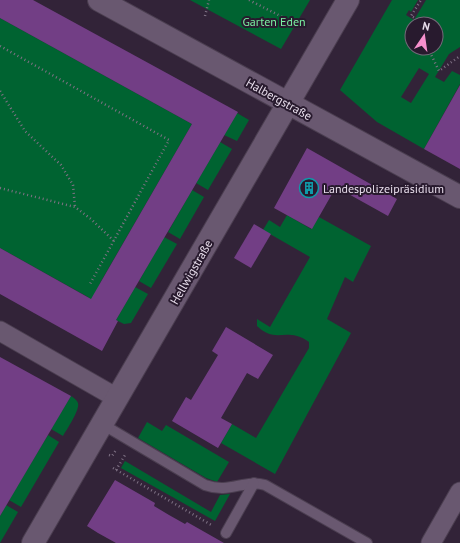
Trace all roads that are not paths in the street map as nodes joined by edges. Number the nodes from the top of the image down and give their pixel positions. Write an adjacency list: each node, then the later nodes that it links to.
1 (99, 0): 3 (street, Halbergstraße)
2 (348, 0): 3 (street, Hellwigstraße)
3 (289, 104): 4 (street, Halbergstraße); 6 (street, Hellwigstraße)
4 (460, 197)
5 (0, 331): 6 (street)
6 (117, 398): 7 (street, Hellwigstraße)
7 (102, 424): 8 (lane); 11 (street, Hellwigstraße)
8 (254, 483): 10 (lane); 12 (lane)
9 (460, 492): 13 (street)
10 (226, 533)
11 (33, 543)
12 (367, 543)
13 (431, 543)

